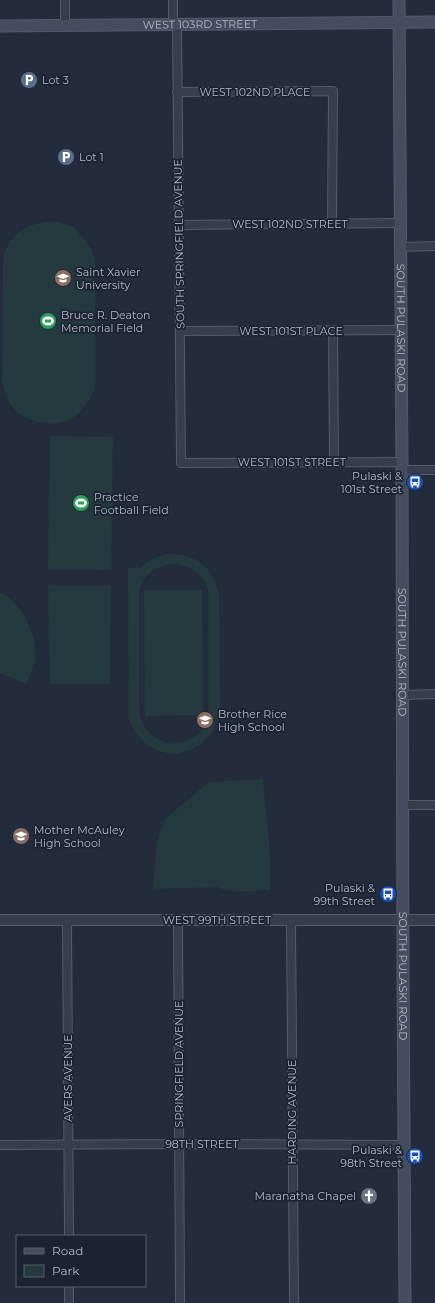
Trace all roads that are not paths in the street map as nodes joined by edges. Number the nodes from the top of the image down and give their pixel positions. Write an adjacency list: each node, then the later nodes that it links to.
1 (66, 0): 7 (street)
2 (173, 0): 6 (street, SOUTH SPRINGFIELD AVENUE)
3 (399, 0): 4 (main road, SOUTH PULASKI ROAD)
4 (400, 22): 5 (main road, WEST 103RD STREET); 6 (main road, WEST 103RD STREET); 10 (main road, SOUTH PULASKI ROAD)
5 (435, 22)
6 (175, 24): 7 (main road, WEST 103RD STREET); 9 (street, SOUTH SPRINGFIELD AVENUE)
7 (65, 25): 8 (main road, WEST 103RD STREET)
8 (0, 26)
9 (177, 92): 11 (street, WEST 102ND PLACE); 12 (street, SOUTH SPRINGFIELD AVENUE)
10 (401, 223): 11 (street, WEST 102ND STREET); 14 (main road, SOUTH PULASKI ROAD)
11 (332, 224): 12 (street, WEST 102ND STREET)
12 (179, 225): 17 (street, SOUTH SPRINGFIELD AVENUE)
13 (435, 246): 14 (street)
14 (401, 247): 16 (main road, SOUTH PULASKI ROAD)
15 (333, 330): 16 (street, WEST 101ST PLACE); 17 (street, WEST 101ST PLACE); 18 (street)
16 (402, 330): 20 (main road, SOUTH PULASKI ROAD)
17 (180, 331): 19 (street, SOUTH SPRINGFIELD AVENUE)
18 (334, 462): 19 (street, WEST 101ST STREET); 20 (street, WEST 101ST STREET)
19 (181, 463)
20 (402, 466): 21 (street, WEST 101ST STREET); 23 (main road, SOUTH PULASKI ROAD)
21 (435, 470)
22 (435, 694): 23 (street)
23 (403, 695): 24 (main road, SOUTH PULASKI ROAD)
24 (402, 805): 25 (street); 30 (main road, SOUTH PULASKI ROAD)
25 (435, 805)
26 (66, 919): 27 (street, WEST 99TH STREET); 28 (street, WEST 99TH STREET); 35 (street, AVERS AVENUE)
27 (0, 920)
28 (178, 920): 29 (street, WEST 99TH STREET); 32 (street, SPRINGFIELD AVENUE)
29 (291, 920): 30 (street, WEST 99TH STREET); 33 (street, HARDING AVENUE)
30 (402, 920): 31 (street, WEST 99TH STREET); 36 (main road, SOUTH PULASKI ROAD)
31 (435, 920)
32 (180, 1144): 33 (street, 98TH STREET); 35 (street, 98TH STREET); 40 (street, SPRINGFIELD AVENUE)
33 (292, 1144): 36 (street, 98TH STREET); 41 (street, HARDING AVENUE)
34 (0, 1145): 35 (street, 98TH STREET)
35 (68, 1145): 37 (street, AVERS AVENUE)
36 (404, 1145): 42 (main road, SOUTH PULASKI ROAD)
37 (69, 1235)
38 (69, 1287): 39 (street)
39 (69, 1303)
40 (180, 1303)
41 (294, 1303)
42 (405, 1303)

